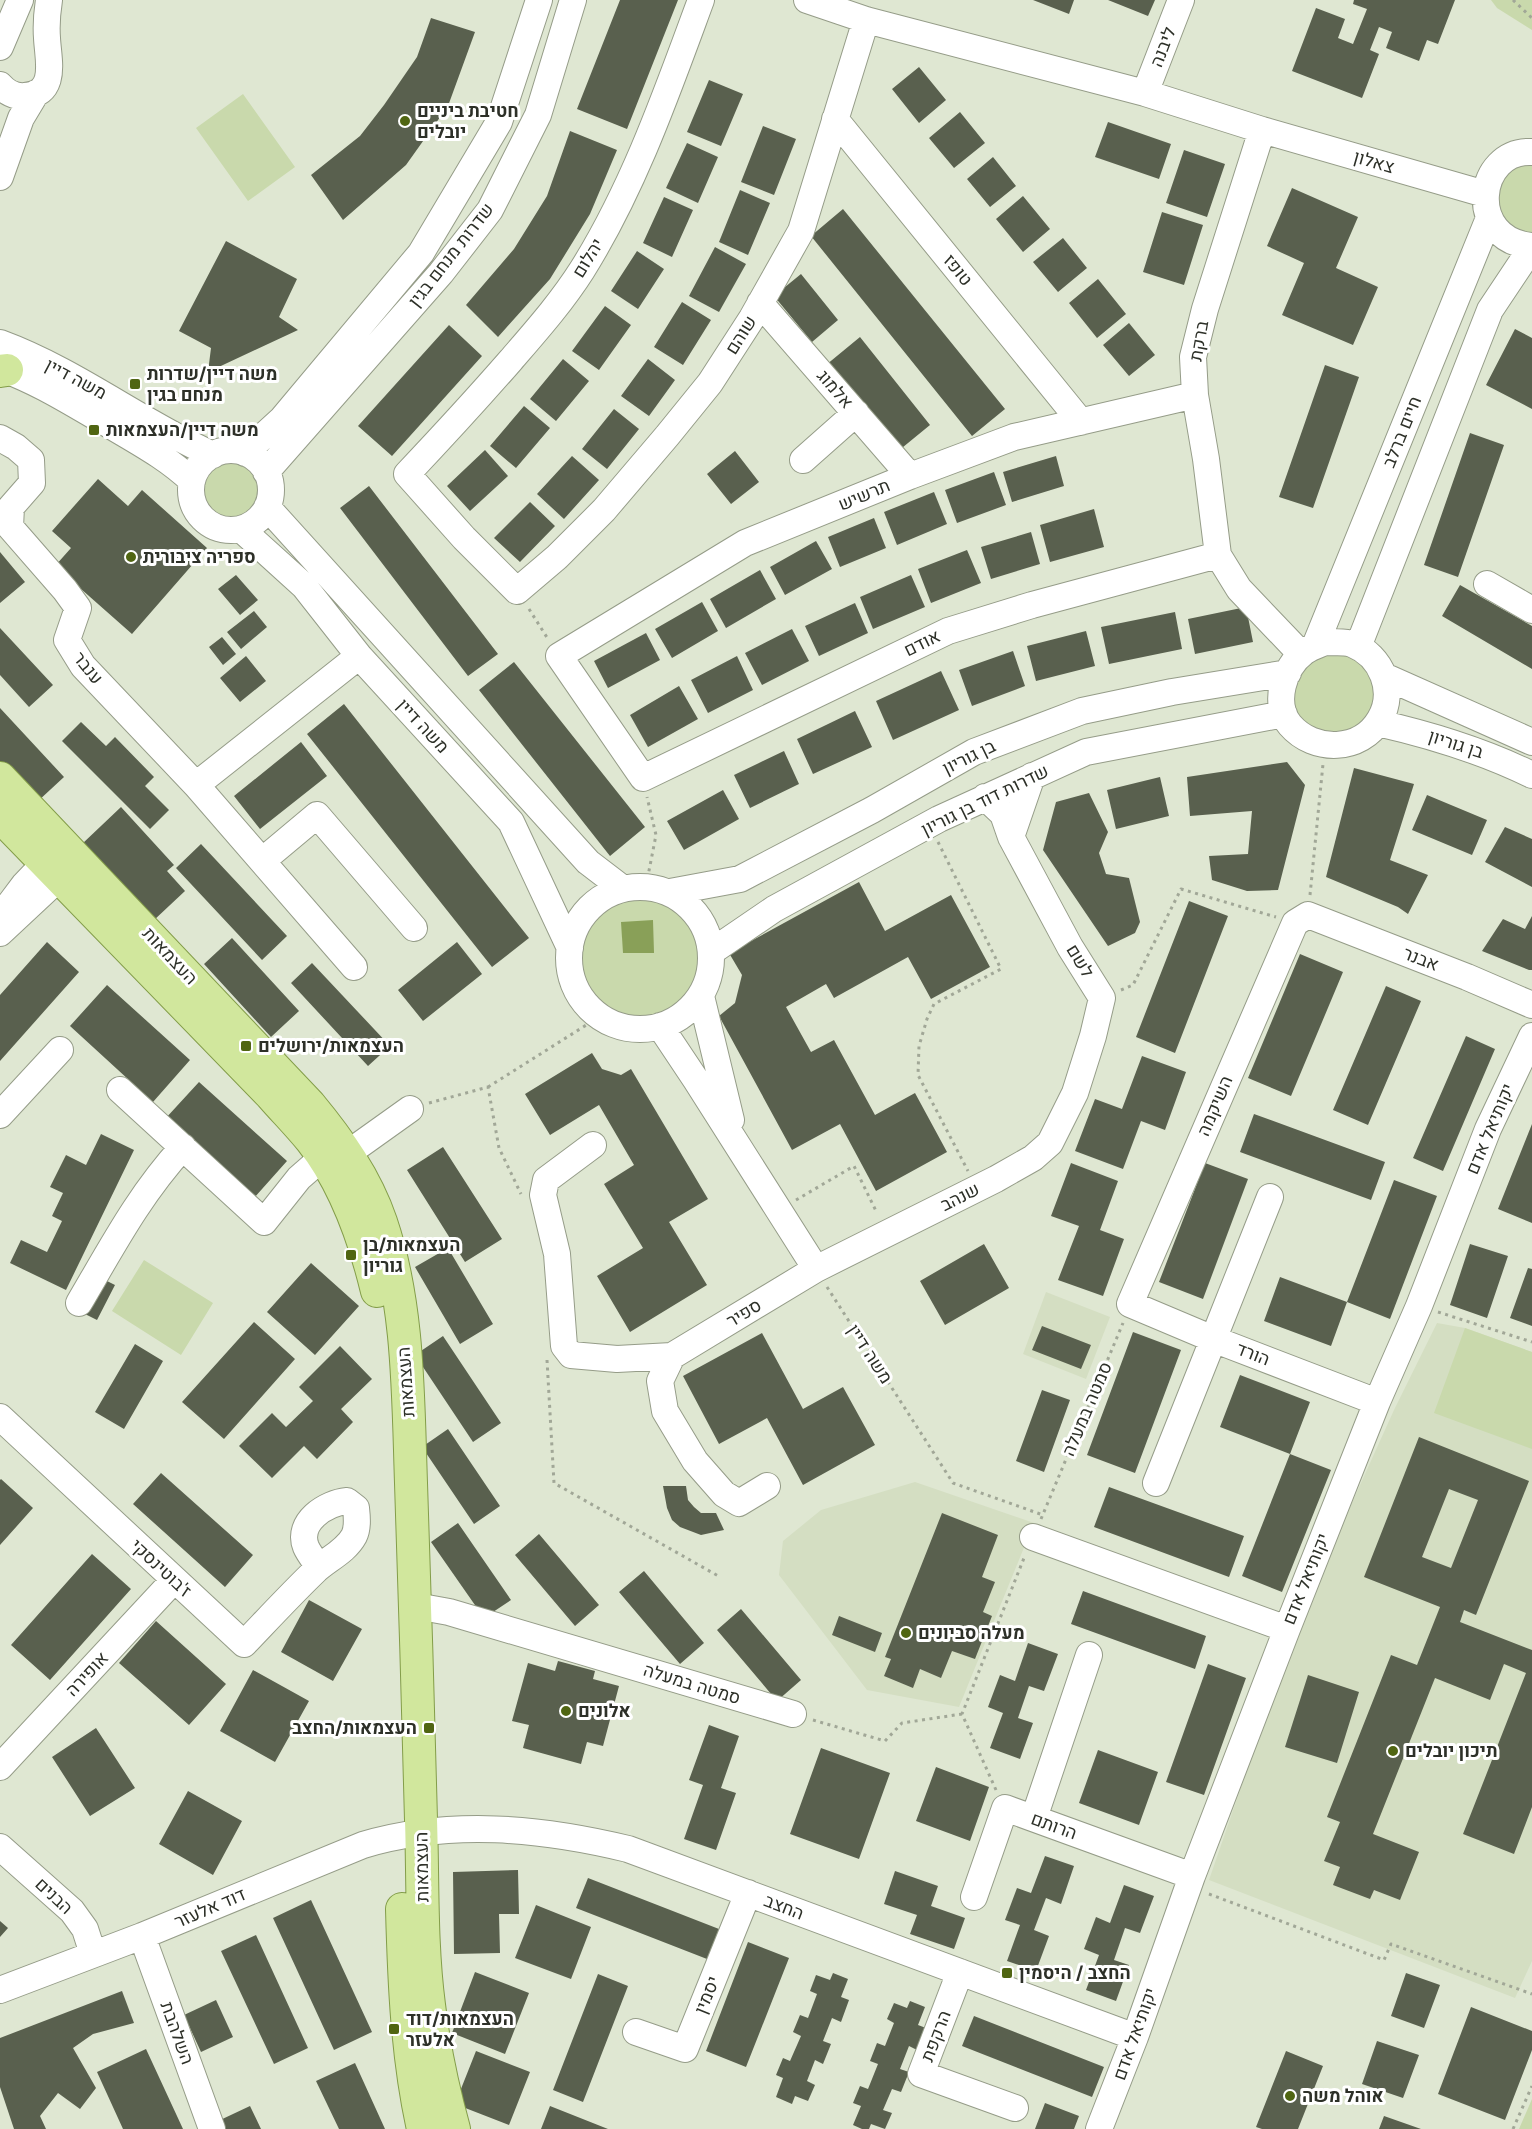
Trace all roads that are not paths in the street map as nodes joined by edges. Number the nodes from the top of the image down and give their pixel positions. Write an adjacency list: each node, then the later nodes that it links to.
1 (20, 0): 9 (street)
2 (49, 0): 11 (street)
3 (539, 0): 26 (street, שדרות מנחם בגין)
4 (573, 0): 29 (street, שדרות מנחם בגין)
5 (701, 0): 37 (street, יהלום)
6 (807, 0): 8 (street, צאלון)
7 (1181, 0): 12 (street, ליבנה)
8 (866, 20): 12 (street, צאלון); 13 (street, שוהם)
9 (0, 47)
10 (0, 85): 11 (street)
11 (36, 93): 16 (street)
12 (1145, 93): 14 (street, צאלון)
13 (835, 119): 19 (street, שוהם); 24 (street, טופז)
14 (1262, 130): 17 (street, צאלון); 22 (street, ברקת)
15 (1532, 152): 17 (street, חיים ברלב)
16 (0, 177)
17 (1487, 206): 18 (street); 41 (street, חיים ברלב)
18 (1532, 246): 39 (street, חיים ברלב)
19 (760, 303): 23 (street, אלמוג); 37 (street, שוהם)
20 (0, 330): 21 (street)
21 (5, 360): 27 (street, משה דיין); 31 (street, משה דיין)
22 (1195, 394): 24 (street, תרשיש); 35 (street, ברקת)
23 (855, 413): 28 (street); 30 (street, אלמוג)
24 (1081, 422): 30 (street, תרשיש)
25 (0, 438): 32 (street, ענבר)
26 (245, 453): 27 (street); 29 (street)
27 (213, 455): 31 (street)
28 (803, 460)
29 (266, 472): 33 (street)
30 (910, 476): 49 (street, תרשיש)
31 (192, 481): 34 (street)
32 (6, 502): 50 (street, ענבר)
33 (267, 507): 34 (street); 56 (street, משה דיין)
34 (241, 529): 40 (street, משה דיין)
35 (1218, 555): 41 (street, ברקת); 49 (street, אודם)
36 (1487, 584): 38 (street)
37 (517, 591)
38 (1532, 610)
39 (1358, 647): 41 (street); 42 (street)
40 (358, 656): 50 (street); 61 (street, משה דיין)
41 (1301, 658): 43 (street); 56 (street, בן גוריון)
42 (1384, 676): 44 (street); 45 (street)
43 (1284, 714): 44 (street); 47 (street, שדרות דוד בן גוריון)
44 (1378, 723): 46 (street, בן גוריון)
45 (1532, 742)
46 (1532, 775)
47 (1032, 776): 51 (street, שדרות דוד בן גוריון); 53 (street)
48 (0, 778): 55 (main road, העצמאות)
49 (643, 778)
50 (196, 785): 54 (street, ענבר)
51 (985, 797): 53 (street, לשם); 62 (street, שדרות דוד בן גוריון)
52 (0, 816): 55 (main road, העצמאות)
53 (1011, 837): 70 (street, לשם)
54 (262, 861): 59 (street); 63 (street, ענבר)
55 (59, 864): 57 (street); 60 (street); 76 (main road, העצמאות)
56 (646, 889): 61 (street); 62 (street)
57 (0, 917)
58 (1301, 919): 65 (street, אבנר); 80 (street, השיקמה)
59 (414, 928)
60 (0, 933)
61 (570, 948): 66 (street)
62 (711, 952): 64 (street)
63 (354, 967)
64 (701, 996): 66 (street); 73 (street)
65 (1532, 1005)
66 (660, 1026): 73 (street)
67 (1532, 1036): 83 (street, יקותיאל אדם)
68 (60, 1050): 72 (street)
69 (120, 1090): 75 (street)
70 (1075, 1093): 78 (street, שנהב)
71 (410, 1108): 76 (street)
72 (0, 1115)
73 (737, 1144): 78 (street)
74 (593, 1145): 82 (street)
75 (183, 1147): 76 (street); 79 (street)
76 (335, 1155): 90 (main road, העצמאות); 96 (main road, העצמאות)
77 (1270, 1197): 81 (street)
78 (816, 1269): 82 (street, ספיר)
79 (79, 1303)
80 (1130, 1304): 81 (street, הורד)
81 (1213, 1339): 83 (street, הורד); 85 (street)
82 (672, 1356): 86 (street)
83 (1377, 1402): 91 (street, יקותיאל אדם)
84 (0, 1417): 89 (street, ז'בוטינסקי)
85 (1156, 1483)
86 (767, 1486)
87 (1038, 1526): 91 (street)
88 (319, 1567): 89 (street, ז'בוטינסקי)
89 (174, 1580): 94 (street, אופירה)
90 (416, 1606): 93 (street, סמטה במעלה); 96 (main road, העצמאות)
91 (1287, 1629): 98 (street, יקותיאל אדם)
92 (1089, 1655): 95 (street)
93 (793, 1714)
94 (0, 1767)
95 (1034, 1818): 98 (street, הרותם); 100 (street, הרותם)
96 (411, 1833): 99 (street, החצב); 101 (street, דוד אלעזר); 109 (main road, העצמאות); 110 (main road, העצמאות)
97 (0, 1847): 102 (street, הבנים)
98 (1191, 1881): 106 (street, יקותיאל אדם)
99 (748, 1893): 103 (street, החצב); 105 (street, יסמין)
100 (974, 1897)
101 (142, 1936): 102 (street, דוד אלעזר); 108 (street, השלהבת)
102 (93, 1954): 104 (street, דוד אלעזר)
103 (960, 1972): 106 (street, החצב); 107 (street, הרקפת)
104 (0, 1990)
105 (636, 2032)
106 (1135, 2037): 111 (street, יקותיאל אדם)
107 (1015, 2108)
108 (212, 2129)
109 (423, 2129)
110 (454, 2129)
111 (1099, 2129)

